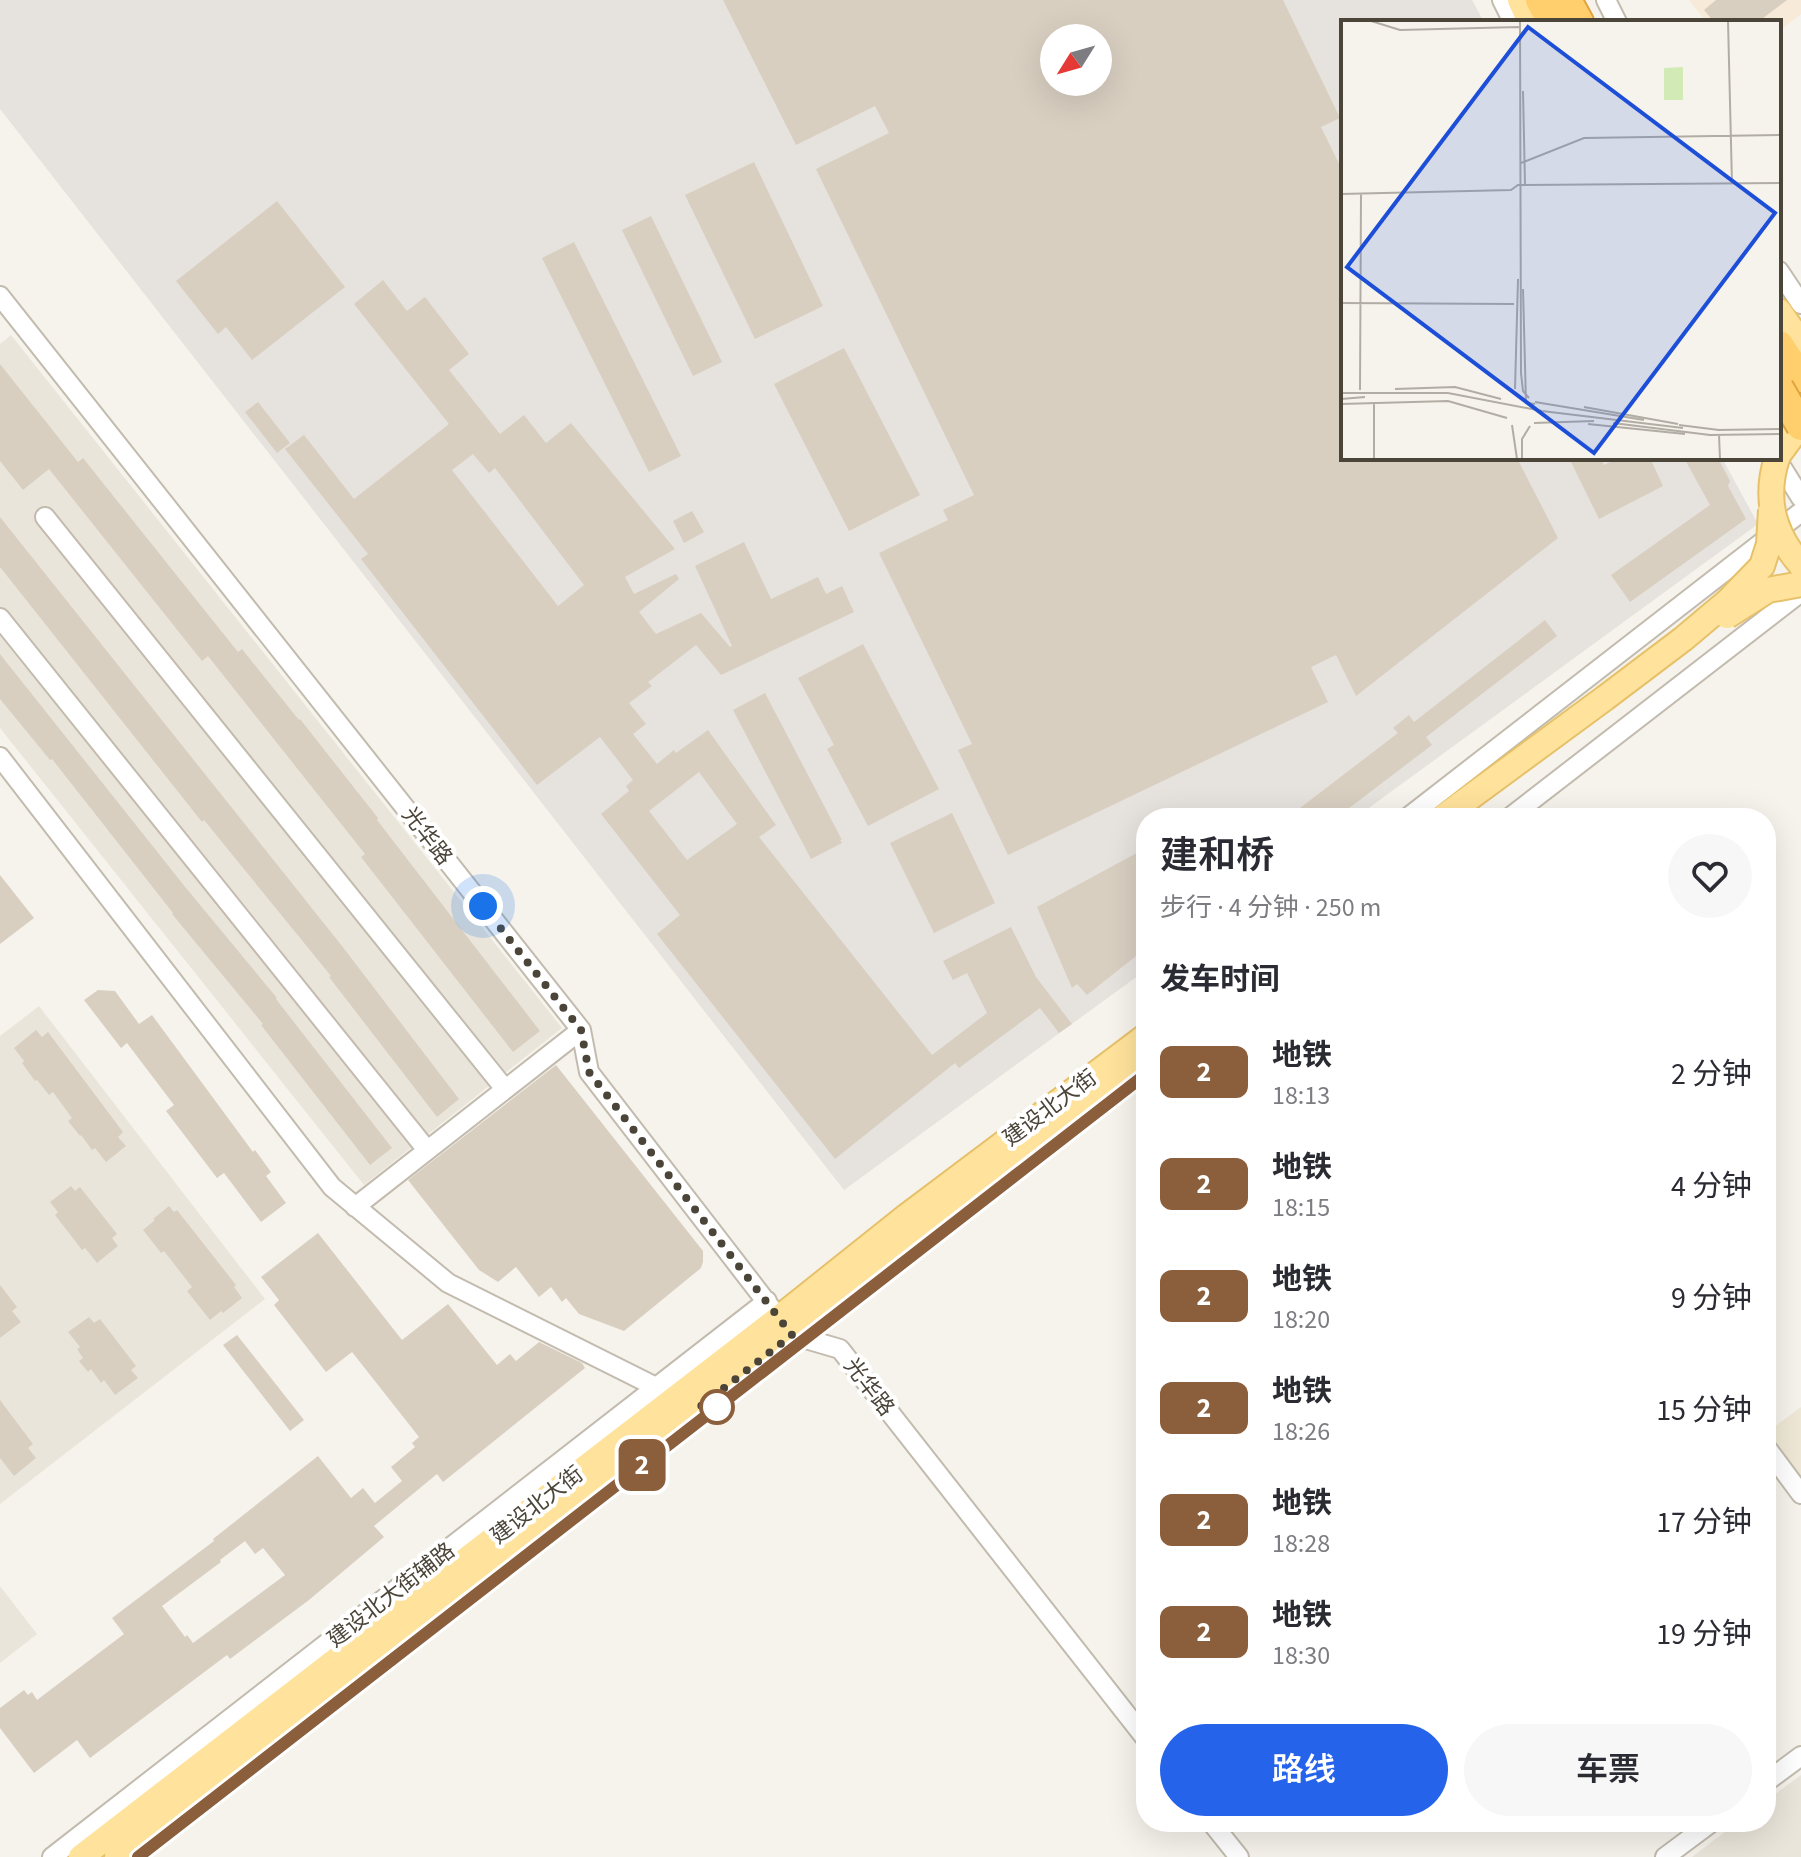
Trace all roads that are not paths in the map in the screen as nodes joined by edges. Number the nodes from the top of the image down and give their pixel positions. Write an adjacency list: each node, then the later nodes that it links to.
1 (1502, 0): 7 (street)
2 (1520, 0): 8 (main road)
3 (1540, 0): 9 (highway)
4 (1567, 0): 10 (highway)
5 (1582, 0): 11 (main road)
6 (1606, 0): 12 (street)
7 (1512, 20)
8 (1529, 20)
9 (1551, 20)
10 (1578, 20)
11 (1593, 20)
12 (1616, 20)
13 (1781, 274): 15 (street)
14 (0, 296): 17 (street, 光华路)
15 (1801, 304)
16 (1781, 314): 18 (main road)
17 (6, 317): 42 (street, 光华路)
18 (1801, 343)
19 (1781, 348): 20 (highway)
20 (1801, 378)
21 (1801, 385): 23 (main road)
22 (1781, 391): 24 (highway, bridge)
23 (1781, 397)
24 (1801, 425): 25 (main road)
25 (1781, 452)
26 (1776, 460): 29 (main road, bridge)
27 (1777, 460): 28 (street)
28 (1801, 498)
29 (1771, 510): 32 (main road, bridge); 36 (main road, bridge)
30 (1801, 512): 38 (street)
31 (45, 517): 45 (street)
32 (1801, 565)
33 (1801, 584): 36 (main road, bridge)
34 (1801, 592): 41 (street)
35 (0, 618): 46 (street)
36 (1608, 702): 39 (main road); 40 (main road)
37 (0, 757): 47 (street)
38 (1420, 808)
39 (1456, 808)
40 (1476, 808)
41 (1522, 808)
42 (581, 1030): 45 (street); 48 (street, 光华路)
43 (1136, 1044): 48 (main road, 建设北大街)
44 (1136, 1067): 48 (main road)
45 (505, 1089): 46 (street)
46 (427, 1150): 47 (street)
47 (355, 1207): 49 (street)
48 (779, 1318): 49 (main road, 建设北大街); 52 (street, 光华路); 59 (main road)
49 (667, 1392): 57 (street, 建设北大街辅路); 58 (main road, 建设北大街)
50 (1776, 1460): 51 (street)
51 (1801, 1494)
52 (1136, 1726)
53 (1801, 1756): 54 (street)
54 (1776, 1775)
55 (1219, 1832): 60 (street)
56 (1699, 1832): 61 (street)
57 (52, 1857)
58 (81, 1857)
59 (117, 1857)
60 (1239, 1857)
61 (1665, 1857)

